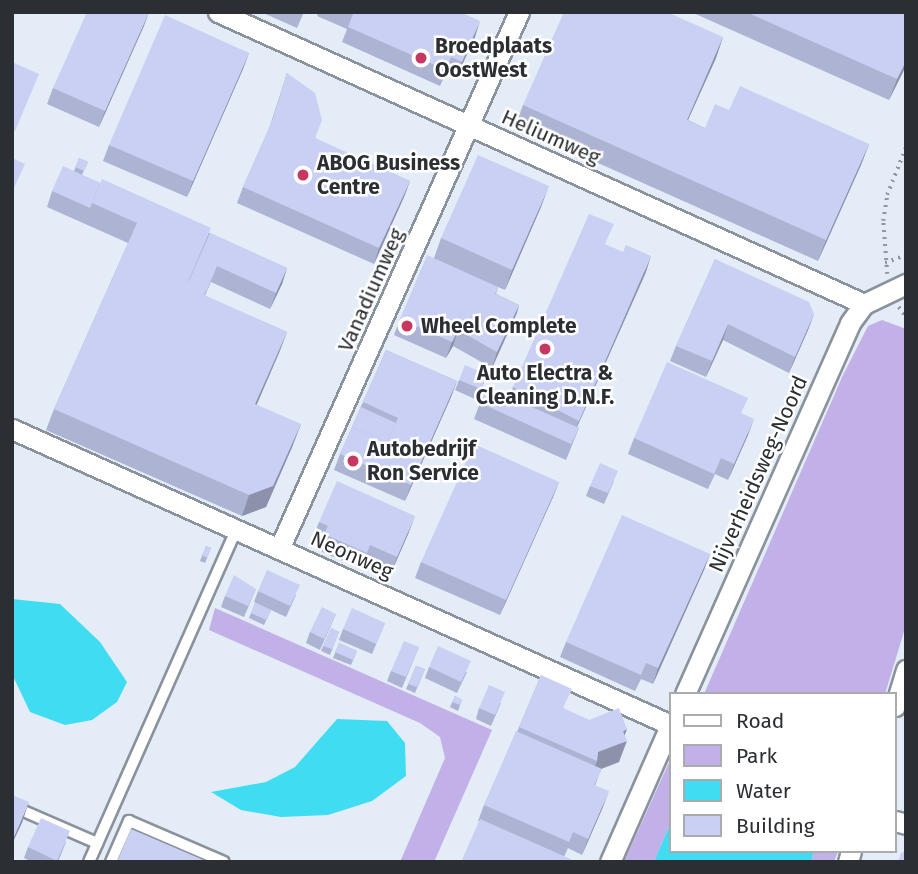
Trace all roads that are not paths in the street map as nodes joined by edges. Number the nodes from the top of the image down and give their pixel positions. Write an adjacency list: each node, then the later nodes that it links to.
1 (218, 12): 3 (street, Heliumweg)
2 (519, 12): 3 (street, Vanadiumweg)
3 (470, 124): 5 (street, Heliumweg); 8 (street, Vanadiumweg)
4 (899, 287): 5 (street)
5 (864, 304): 10 (street, Nijverheidsweg-Noord)
6 (12, 429): 7 (street, Neonweg)
7 (236, 531): 8 (street, Neonweg); 15 (lane)
8 (280, 547): 12 (street, Neonweg)
9 (906, 670): 11 (street)
10 (686, 692)
11 (897, 699)
12 (670, 725)
13 (670, 727): 19 (street)
14 (12, 806): 15 (lane)
15 (97, 843): 16 (lane)
16 (89, 862)
17 (111, 862): 18 (lane)
18 (224, 862)
19 (610, 862)

